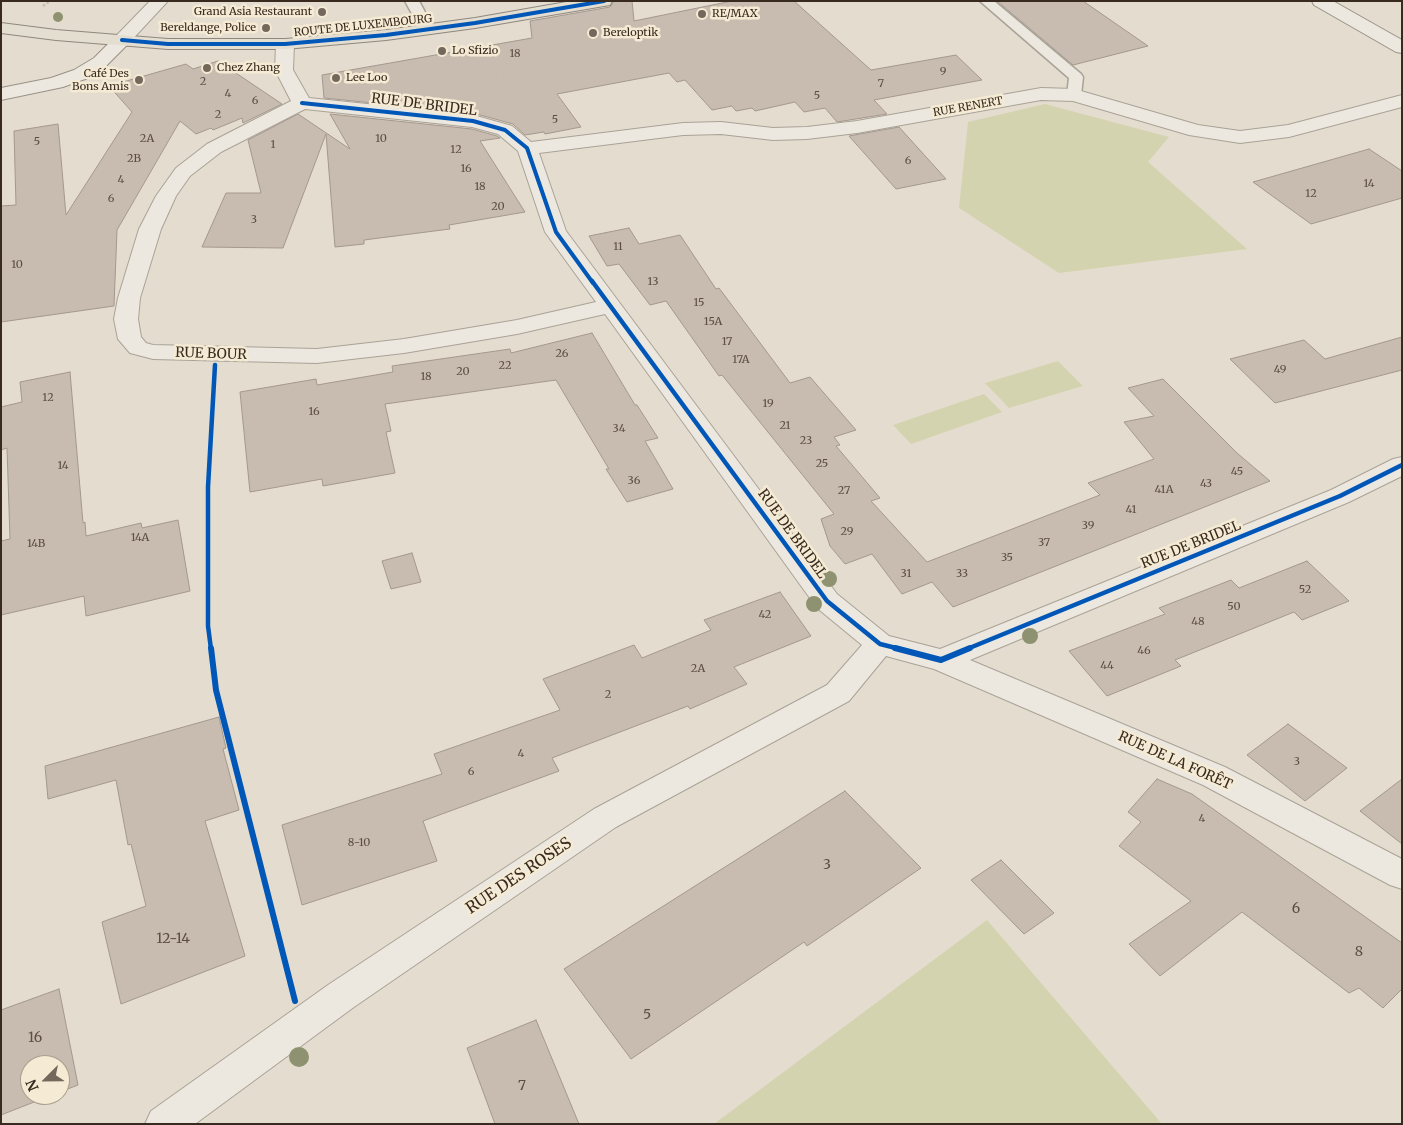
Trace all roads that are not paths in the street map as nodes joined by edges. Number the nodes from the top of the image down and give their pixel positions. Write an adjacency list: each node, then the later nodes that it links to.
1 (160, 1): 8 (street)
2 (412, 1): 7 (lane)
3 (604, 1): 7 (main road, ROUTE DE LUXEMBOURG)
4 (986, 1): 12 (lane)
5 (1320, 1): 10 (street)
6 (1, 28): 8 (main road, ROUTE DE LUXEMBOURG)
7 (427, 29): 9 (main road, ROUTE DE LUXEMBOURG)
8 (122, 40): 9 (main road, ROUTE DE LUXEMBOURG); 11 (street)
9 (286, 44): 14 (street)
10 (1402, 48)
11 (1, 94)
12 (1074, 95): 13 (street, RUE RENERT); 15 (street, RUE RENERT)
13 (1402, 101)
14 (302, 103): 15 (street, RUE DE BRIDEL); 16 (street, RUE BOUR)
15 (527, 148): 16 (street, RUE DE BRIDEL)
16 (611, 306): 18 (street, RUE DE BRIDEL)
17 (1402, 466): 19 (street, RUE DE BRIDEL)
18 (880, 644): 19 (street, RUE DE BRIDEL); 21 (street, RUE DES ROSES)
19 (941, 660): 20 (street, RUE DE LA FORÊT)
20 (1402, 875)
21 (164, 1124)

